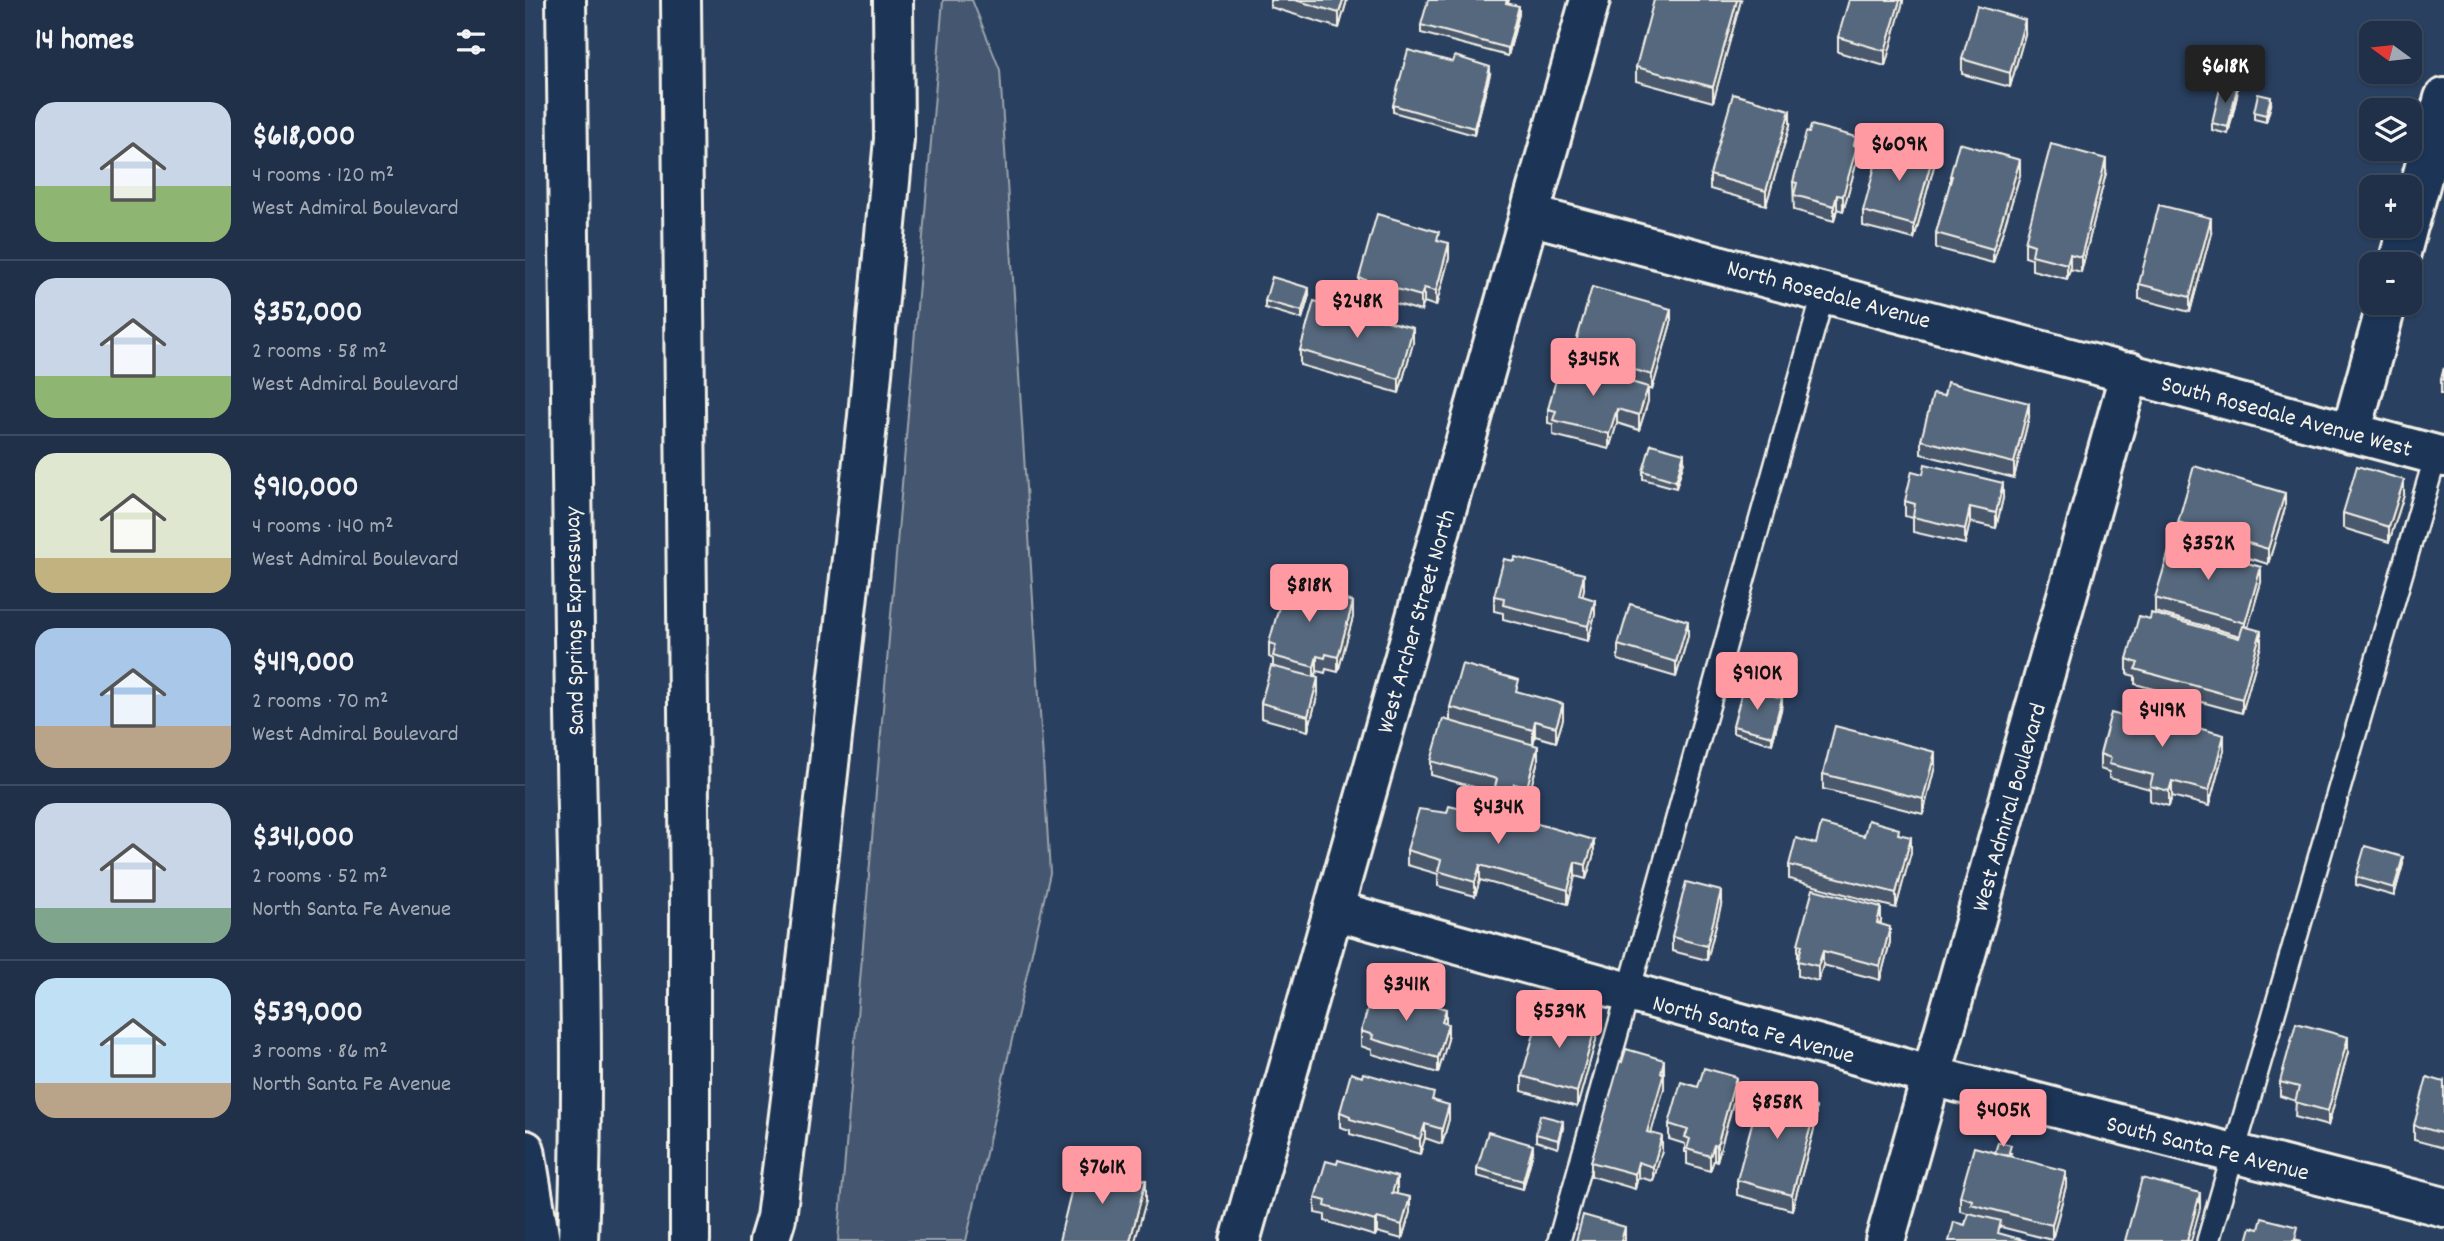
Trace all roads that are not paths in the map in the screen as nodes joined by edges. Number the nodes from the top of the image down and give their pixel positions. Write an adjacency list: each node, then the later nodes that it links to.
1 (566, 0): 20 (main road, Sand Springs Expressway)
2 (681, 0): 21 (main road)
3 (893, 0): 22 (main road)
4 (1590, 0): 7 (main road, West Archer Street North)
5 (2444, 98): 6 (main road)
6 (2422, 177)
7 (1529, 215): 8 (main road, North Rosedale Avenue); 13 (main road, West Archer Street North)
8 (1823, 292): 10 (main road, North Rosedale Avenue); 14 (lane)
9 (2384, 315): 11 (main road)
10 (2130, 372): 11 (main road, South Rosedale Avenue West); 15 (main road, West Admiral Boulevard)
11 (2351, 433): 12 (main road, South Rosedale Avenue West)
12 (2440, 456): 17 (lane)
13 (1333, 910): 14 (main road, North Santa Fe Avenue); 23 (main road, West Archer Street North)
14 (1629, 994): 15 (main road, North Santa Fe Avenue); 24 (lane)
15 (1932, 1076): 17 (main road, South Santa Fe Avenue); 25 (main road, West Admiral Boulevard)
16 (525, 1150): 19 (main road)
17 (2233, 1153): 18 (main road, South Santa Fe Avenue); 26 (lane)
18 (2444, 1207)
19 (540, 1241)
20 (577, 1241)
21 (690, 1241)
22 (769, 1241)
23 (1240, 1241)
24 (1559, 1241)
25 (1885, 1241)
26 (2208, 1241)

